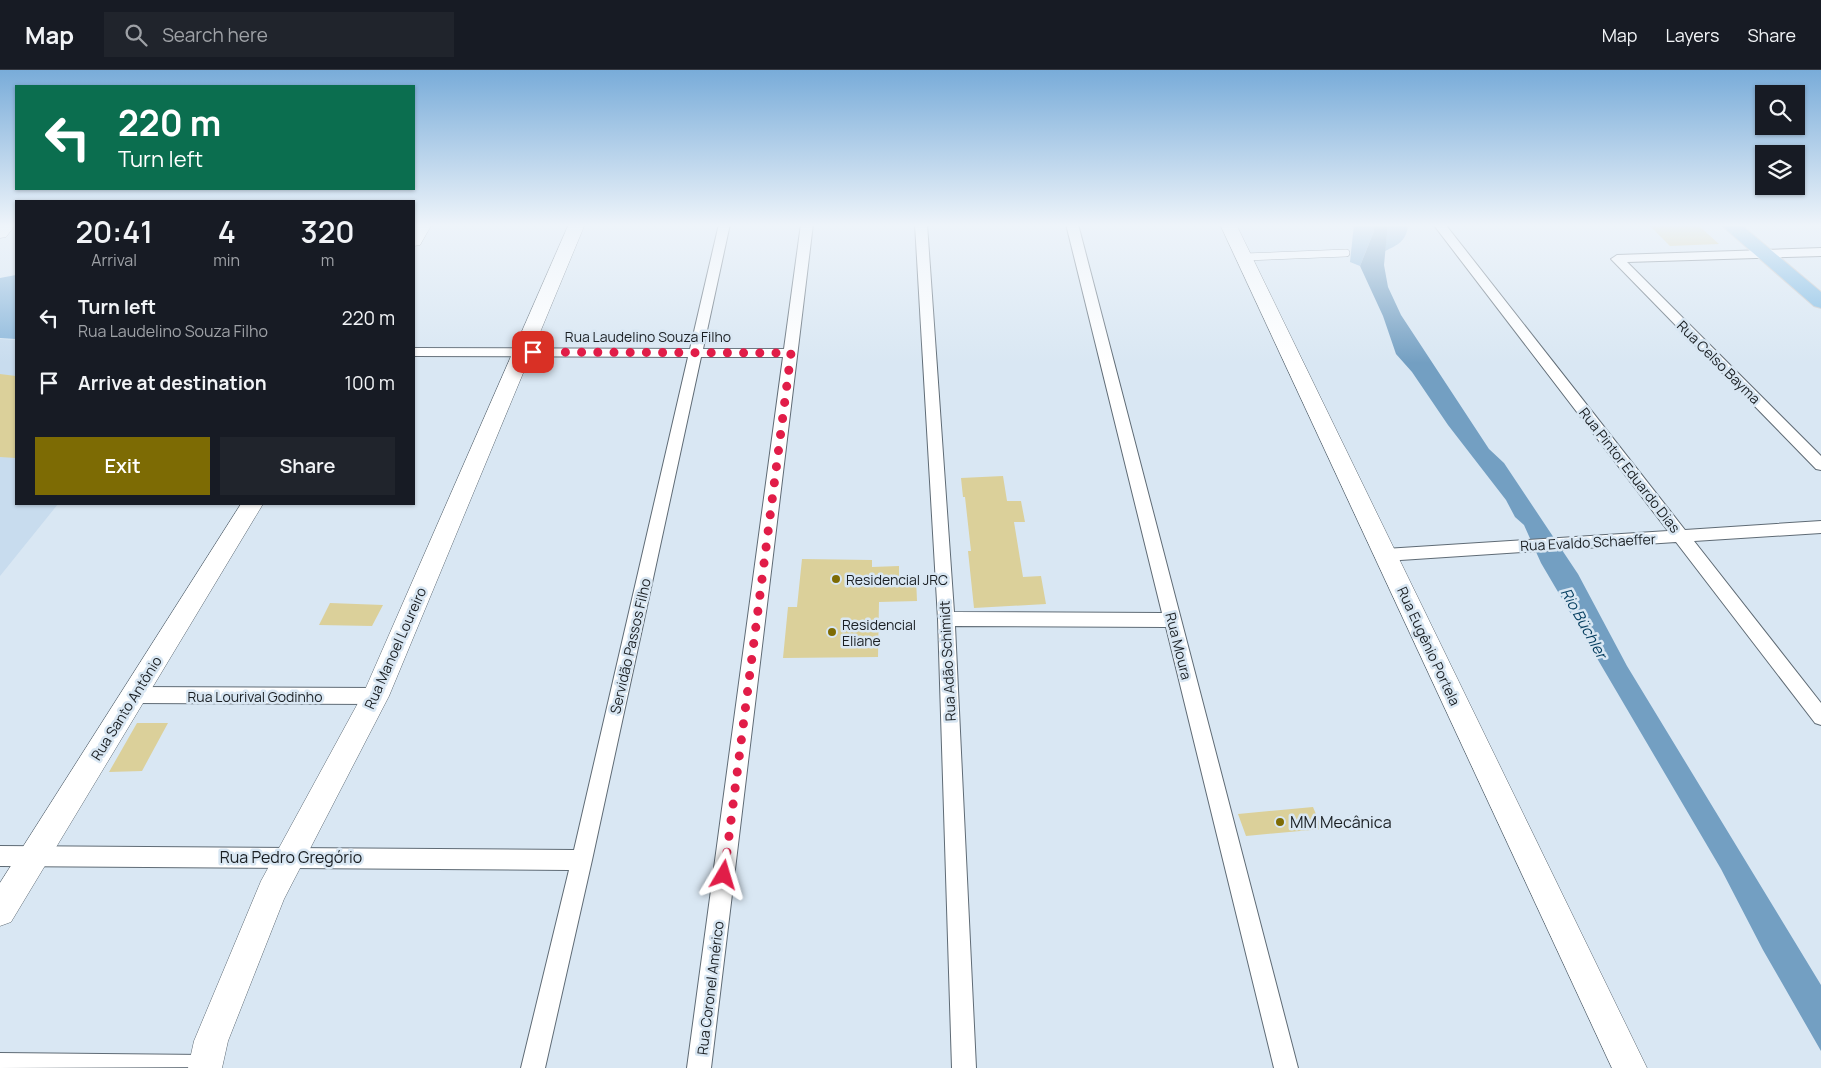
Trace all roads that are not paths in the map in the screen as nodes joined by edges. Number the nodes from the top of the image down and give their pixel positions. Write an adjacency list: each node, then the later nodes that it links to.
1 (557, 271): 14 (street, Rua Manoel Loureiro)
2 (714, 271): 15 (street, Servidão Passos Filho)
3 (801, 271): 16 (street, Rua Coronel Américo)
4 (924, 271): 22 (street, Rua Adão Schimidt)
5 (1084, 271): 23 (street, Rua Moura)
6 (1250, 271): 21 (street, Rua Eugênio Portela)
7 (1474, 271): 20 (street, Rua Pintor Eduardo Dias)
8 (1628, 271): 17 (street, Rua Celso Bayma)
9 (1788, 271): 12 (main road)
10 (1796, 271): 11 (main road)
11 (1821, 288)
12 (1821, 302)
13 (415, 352): 14 (street, Rua Laudelino Souza Filho)
14 (522, 352): 15 (street, Rua Laudelino Souza Filho); 25 (street, Rua Manoel Loureiro)
15 (696, 353): 16 (street, Rua Laudelino Souza Filho); 30 (street, Servidão Passos Filho)
16 (791, 353): 35 (street, Rua Coronel Américo)
17 (1821, 465)
18 (251, 505): 24 (street, Rua Santo Antônio)
19 (1821, 527): 20 (street, Rua Evaldo Schaeffer)
20 (1681, 536): 21 (street, Rua Evaldo Schaeffer); 26 (street, Rua Pintor Eduardo Dias)
21 (1385, 554): 38 (street, Rua Eugênio Portela)
22 (946, 619): 23 (street); 36 (street, Rua Adão Schimidt)
23 (1172, 620): 37 (street, Rua Moura)
24 (133, 695): 25 (street, Rua Lourival Godinho); 28 (street, Rua Santo Antônio)
25 (376, 696): 29 (street, Rua Manoel Loureiro)
26 (1821, 716)
27 (0, 856): 28 (street, Rua Pedro Gregório)
28 (34, 856): 29 (street, Rua Pedro Gregório); 31 (street, Rua Santo Antônio)
29 (288, 857): 30 (street, Rua Pedro Gregório); 33 (street, Rua Manoel Loureiro)
30 (582, 860): 34 (street, Servidão Passos Filho)
31 (0, 911)
32 (0, 1065): 33 (street)
33 (205, 1067)
34 (533, 1068)
35 (699, 1068)
36 (964, 1068)
37 (1286, 1068)
38 (1630, 1068)

